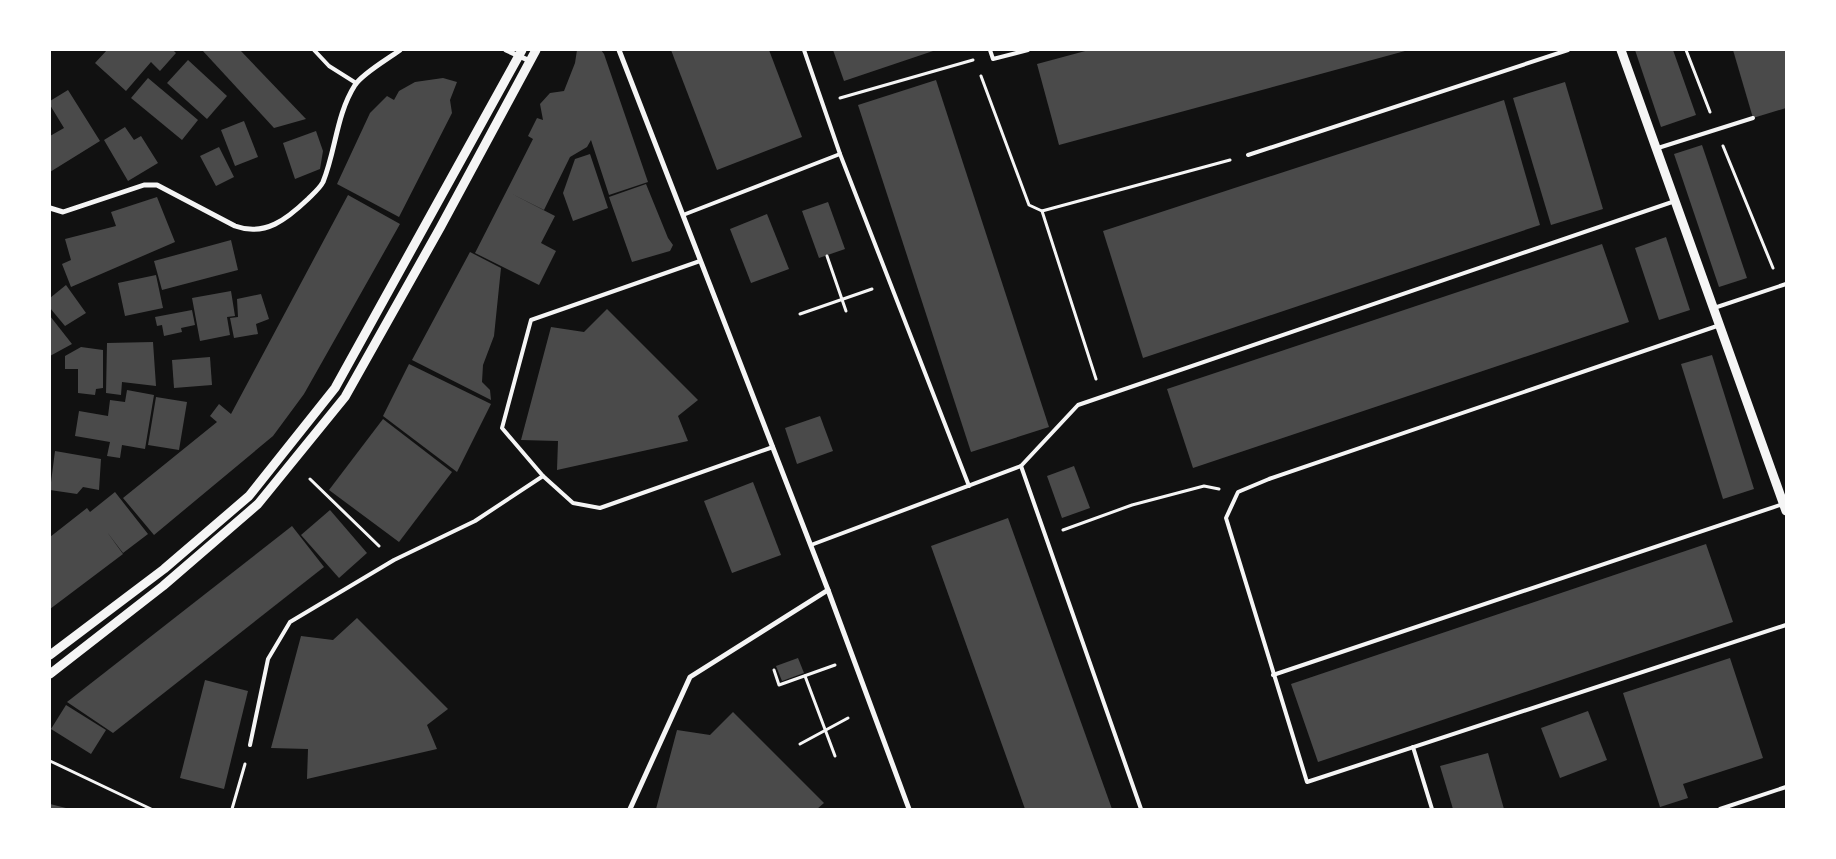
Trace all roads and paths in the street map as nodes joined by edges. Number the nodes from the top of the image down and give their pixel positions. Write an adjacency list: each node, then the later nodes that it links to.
1 (314, 50): 16 (lane)
2 (400, 50): 16 (street)
3 (506, 50): 12 (street)
4 (536, 50): 15 (street)
5 (619, 50): 26 (street)
6 (804, 50): 17 (lane)
7 (990, 50): 14 (lane)
8 (1028, 50): 14 (lane)
9 (1568, 50): 22 (lane)
10 (1621, 50): 20 (street)
11 (1686, 50): 19 (path)
12 (520, 53): 15 (street); 50 (street)
13 (975, 59): 14 (path); 17 (path); 25 (path)
14 (994, 59)
15 (530, 61): 53 (street)
16 (356, 83): 24 (street)
17 (823, 103): 21 (lane)
18 (1753, 118): 19 (lane)
19 (1716, 129): 20 (lane); 31 (path)
20 (1656, 148): 23 (street)
21 (840, 154): 26 (lane); 29 (lane)
22 (1248, 155): 25 (path)
23 (1675, 201): 33 (street); 37 (lane)
24 (50, 208)
25 (1042, 211): 37 (path)
26 (683, 215): 28 (street)
27 (827, 256): 32 (path)
28 (700, 261): 38 (street); 40 (lane)
29 (890, 283): 32 (path); 42 (lane)
30 (1786, 284): 31 (lane)
31 (1780, 285): 33 (lane)
32 (842, 299): 34 (path); 35 (path)
33 (1714, 308): 36 (street)
34 (846, 311)
35 (800, 314)
36 (1720, 325): 43 (lane); 44 (street)
37 (1101, 397): 39 (lane)
38 (773, 447): 40 (lane); 46 (street)
39 (1021, 466): 42 (lane); 45 (lane)
40 (543, 476): 47 (lane)
41 (310, 479): 47 (path)
42 (969, 486): 46 (lane)
43 (1238, 492): 45 (path); 54 (lane)
44 (1785, 507): 54 (lane)
45 (1046, 536): 68 (lane)
46 (810, 545): 48 (street)
47 (394, 560): 59 (lane)
48 (828, 590): 51 (street); 66 (street)
49 (1786, 625): 60 (lane)
50 (50, 655)
51 (853, 658): 55 (path); 67 (street)
52 (774, 670): 55 (path)
53 (50, 674)
54 (1273, 675): 60 (lane)
55 (805, 676): 57 (path)
56 (848, 718): 57 (path)
57 (825, 731): 58 (path); 61 (path)
58 (800, 744)
59 (250, 745): 65 (path)
60 (1413, 747): 69 (lane)
61 (835, 756)
62 (50, 761): 64 (path)
63 (1786, 787): 70 (lane)
64 (151, 809)
65 (232, 809)
66 (630, 809)
67 (909, 809)
68 (1141, 809)
69 (1432, 809)
70 (1720, 809)

